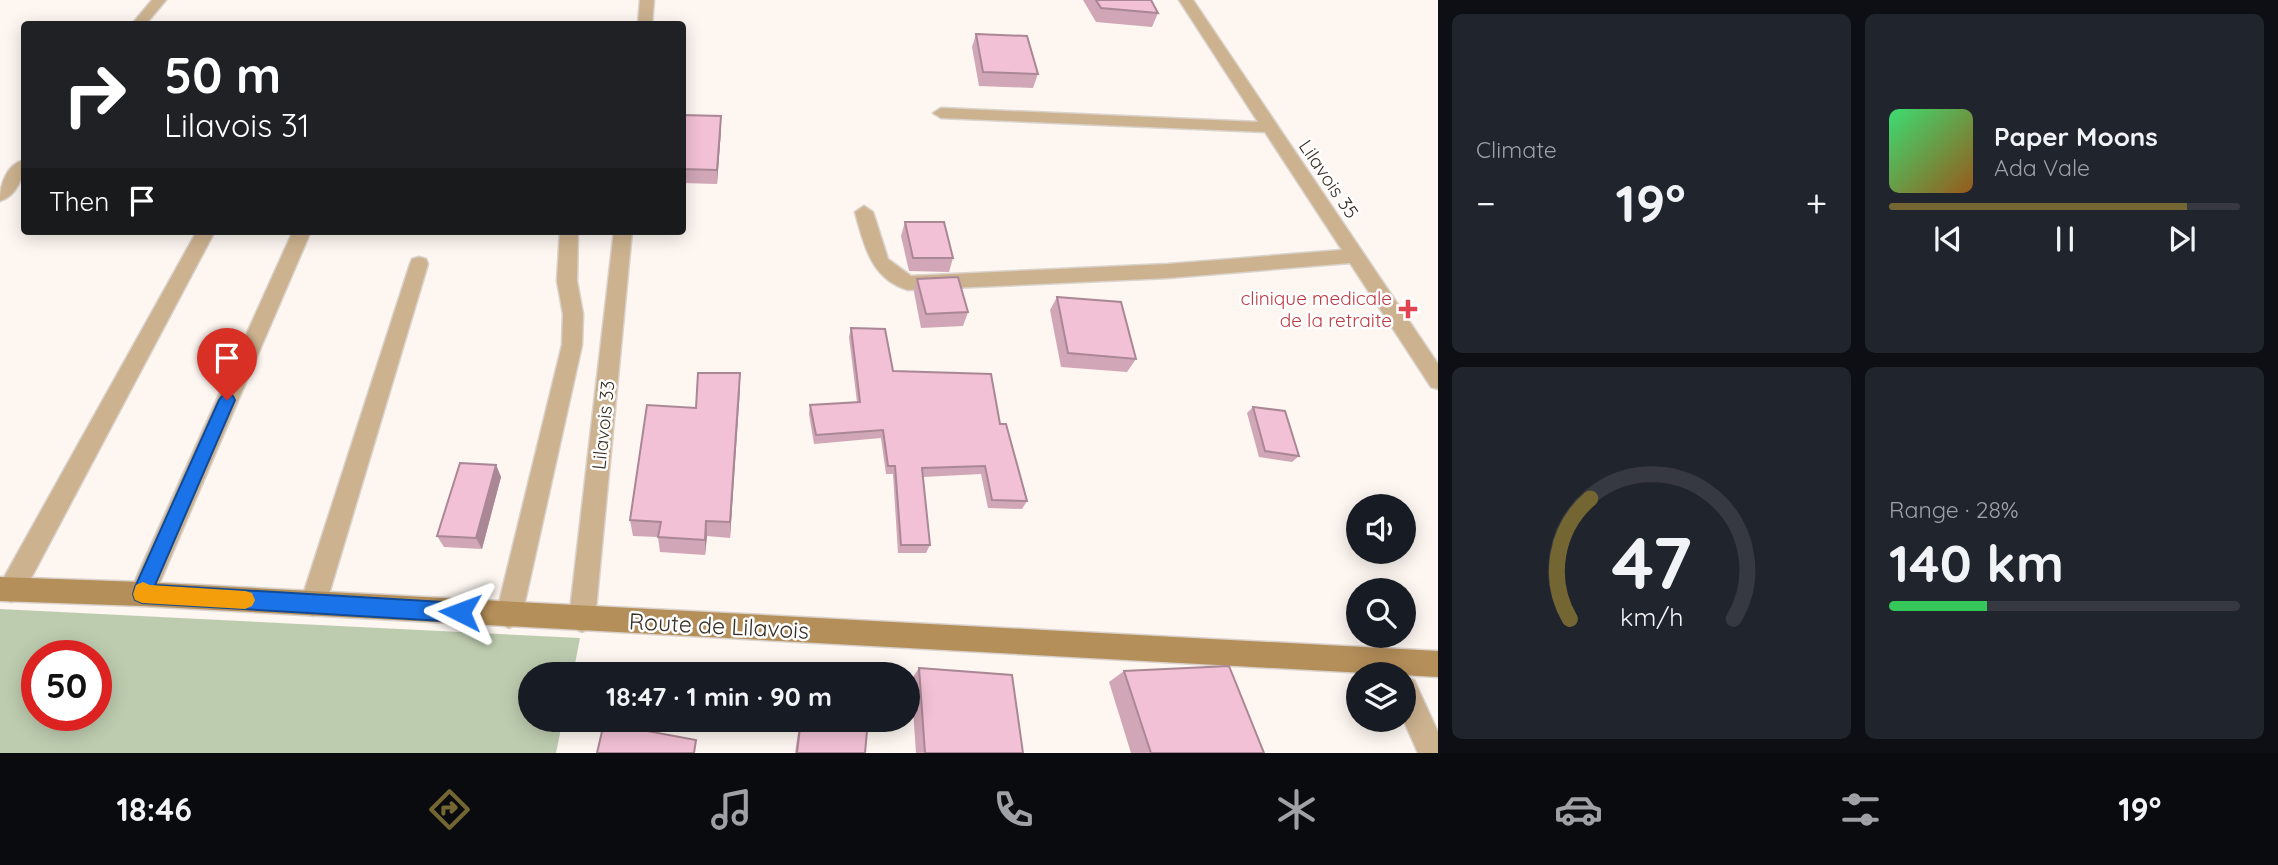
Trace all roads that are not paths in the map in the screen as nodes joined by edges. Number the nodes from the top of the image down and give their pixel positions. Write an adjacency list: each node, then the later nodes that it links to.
1 (159, 0): 4 (street)
2 (647, 0): 5 (street)
3 (1186, 0): 7 (street, Lilavois 35)
4 (142, 21)
5 (645, 21)
6 (942, 113): 7 (street)
7 (1269, 127): 15 (street, Lilavois 35)
8 (21, 169): 9 (street)
9 (0, 195)
10 (864, 212): 15 (street)
11 (203, 235): 18 (street)
12 (300, 235): 19 (street)
13 (569, 235): 21 (street)
14 (623, 235): 22 (street, Lilavois 33)
15 (1355, 257): 17 (street, Lilavois 35)
16 (419, 264): 20 (street)
17 (1438, 381)
18 (6, 589): 19 (main road, Route de Lilavois)
19 (142, 594): 20 (main road, Route de Lilavois)
20 (313, 604): 21 (main road, Route de Lilavois)
21 (509, 615): 22 (main road, Route de Lilavois)
22 (582, 619): 24 (main road, Route de Lilavois)
23 (1438, 664): 25 (main road, Route de Lilavois)
24 (1346, 665)
25 (1416, 666)
26 (1416, 716): 27 (street)
27 (1433, 753)

